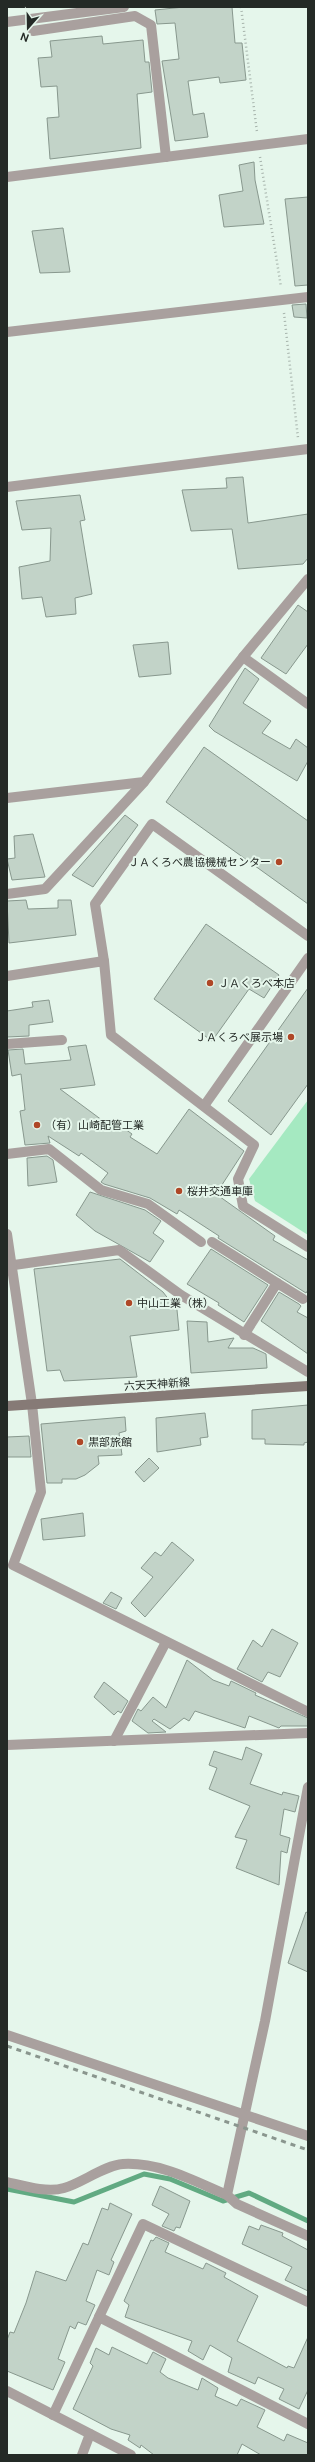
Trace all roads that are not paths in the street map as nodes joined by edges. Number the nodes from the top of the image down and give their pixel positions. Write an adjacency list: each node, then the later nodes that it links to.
1 (124, 7): 2 (street)
2 (7, 22)
3 (33, 31): 5 (street)
4 (308, 139): 5 (street)
5 (166, 157): 6 (street)
6 (7, 177)
7 (308, 297): 8 (street)
8 (7, 332)
9 (308, 449): 10 (street)
10 (7, 487)
11 (308, 579): 12 (street)
12 (243, 657): 13 (street); 14 (street)
13 (308, 704)
14 (144, 782): 15 (street); 16 (street)
15 (7, 798)
16 (7, 894)
17 (308, 936): 19 (street)
18 (308, 958): 23 (street)
19 (104, 961): 20 (street); 23 (street)
20 (7, 976)
21 (62, 1040): 22 (street)
22 (7, 1044)
23 (204, 1106): 28 (street)
24 (7, 1154): 26 (street)
25 (7, 1234): 29 (street)
26 (201, 1242)
27 (212, 1242): 30 (street)
28 (308, 1247)
29 (9, 1266): 32 (street); 35 (street)
30 (277, 1283): 31 (street); 32 (street)
31 (303, 1299)
32 (244, 1335): 33 (street)
33 (308, 1372)
34 (308, 1386): 35 (main road, 六天天神新線)
35 (32, 1404): 36 (main road, 六天天神新線); 37 (street)
36 (7, 1406)
37 (166, 1642): 38 (street); 40 (street)
38 (308, 1712)
39 (308, 1733): 40 (street)
40 (114, 1741): 41 (street)
41 (7, 1745)
42 (308, 1787): 44 (street)
43 (7, 2035): 44 (street)
44 (246, 2116): 45 (street); 47 (street)
45 (308, 2136)
46 (7, 2182): 47 (street)
47 (227, 2195): 48 (street)
48 (308, 2236)
49 (308, 2302): 50 (street)
50 (99, 2317): 52 (street); 53 (street)
51 (7, 2391): 52 (street)
52 (54, 2415): 54 (street)
53 (308, 2424)
54 (90, 2434): 55 (street); 56 (street)
55 (82, 2455)
56 (132, 2455)

